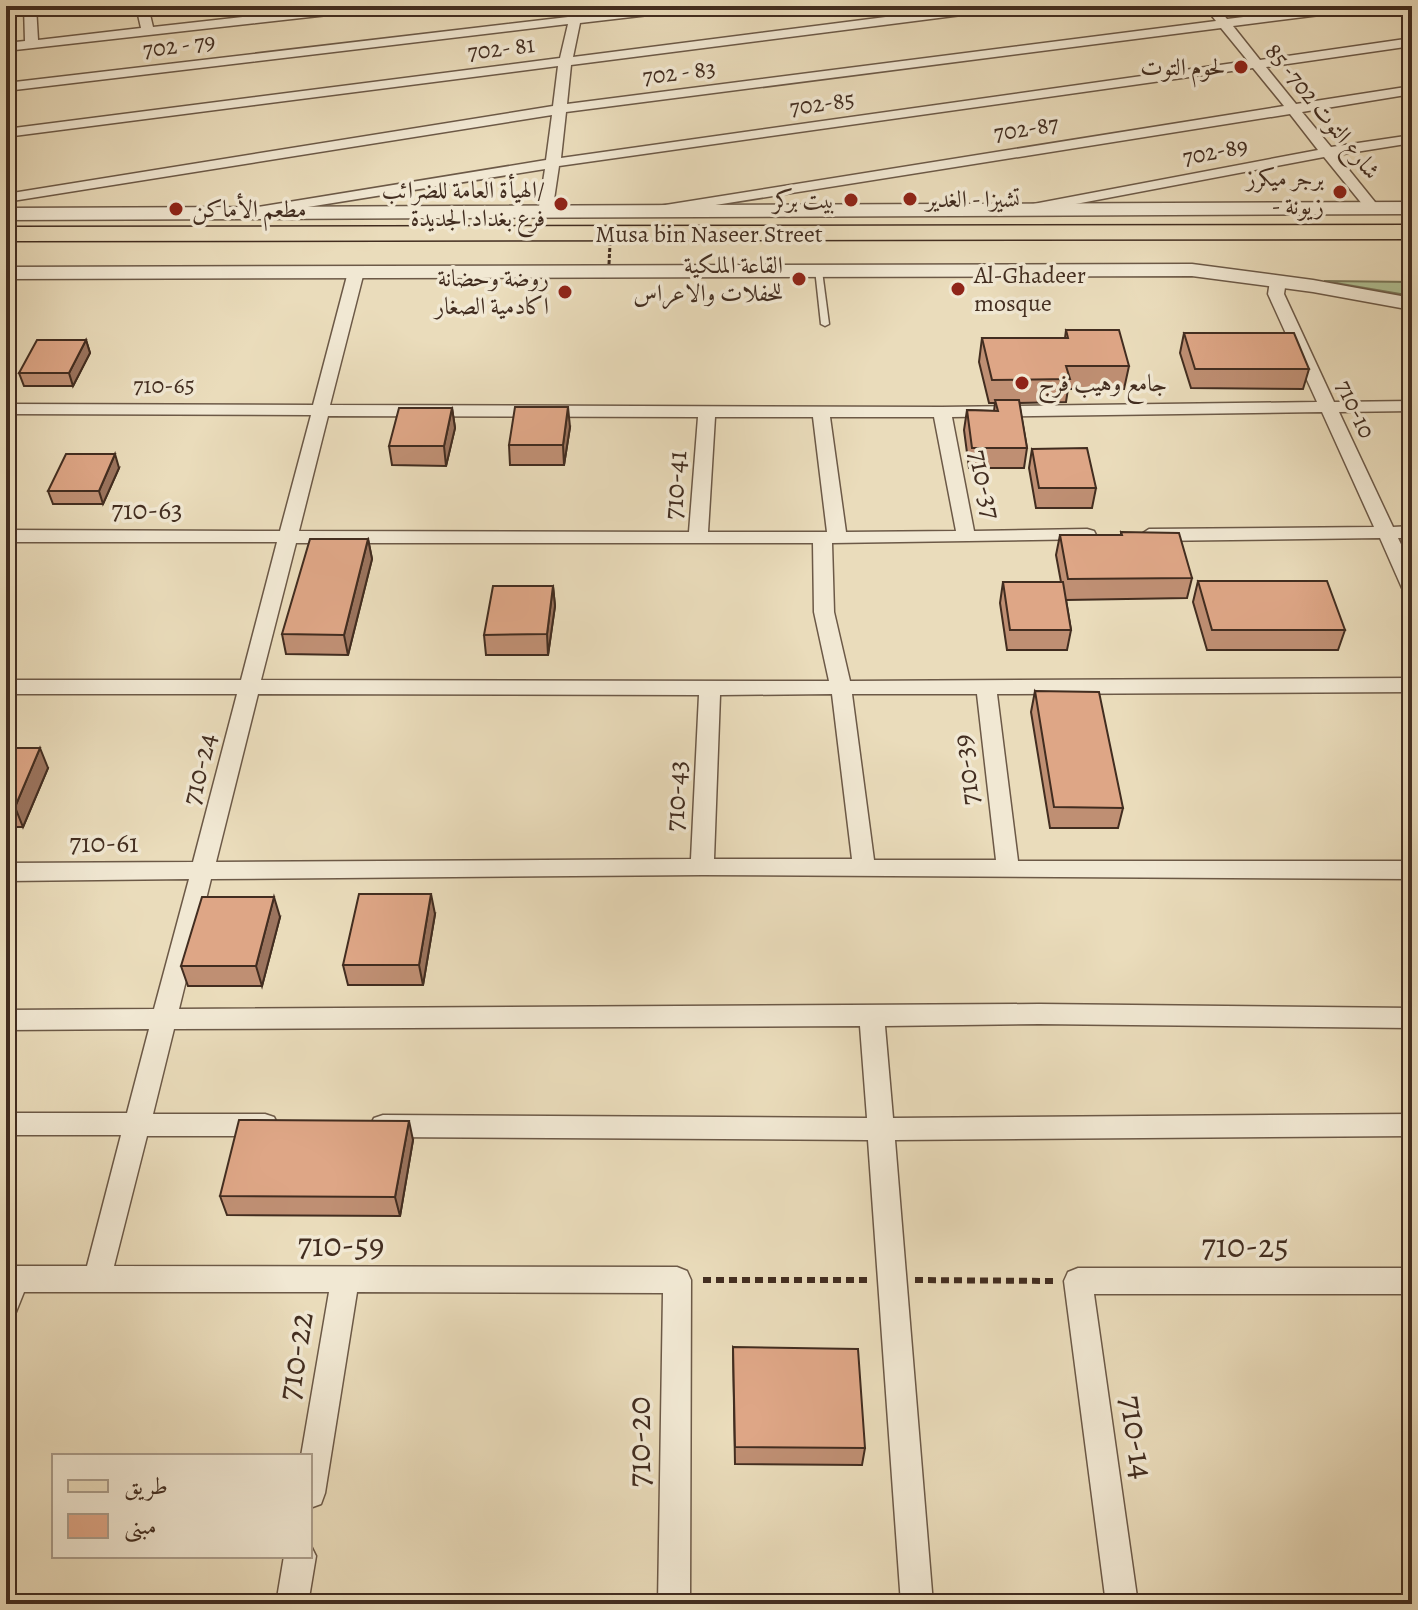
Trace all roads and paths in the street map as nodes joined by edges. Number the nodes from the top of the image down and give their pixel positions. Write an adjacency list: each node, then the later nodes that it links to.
1 (30, 6): 14 (street)
2 (142, 6): 12 (street)
3 (255, 6): 10 (street)
4 (373, 6): 10 (street)
5 (692, 6): 9 (street, 702 - 79)
6 (1001, 6): 16 (street, 702- 81)
7 (1210, 6): 11 (street, شارع التوت 702- 85)
8 (1360, 6): 11 (street, 702 - 83)
9 (574, 13): 16 (street); 18 (street, 702 - 79)
10 (260, 20): 12 (street)
11 (1224, 24): 17 (street, شارع التوت 702- 85); 21 (street, 702 - 83)
12 (148, 33): 14 (street)
13 (1412, 42): 17 (street, 702-85)
14 (32, 46): 15 (street)
15 (6, 47)
16 (566, 62): 21 (street); 22 (street, 702- 81)
17 (1256, 64): 20 (street, شارع التوت 702- 85); 25 (street, 702-85)
18 (6, 87)
19 (1412, 90): 20 (street, 702-87)
20 (1291, 107): 24 (street, شارع التوت 702- 85); 30 (street, 702-87)
21 (562, 109): 25 (street); 26 (street, 702 - 83)
22 (6, 133)
23 (1412, 139): 24 (street, 702-89)
24 (1328, 152): 27 (street, شارع التوت 702- 85); 29 (street, 702-89)
25 (554, 163): 31 (street); 33 (street, 702-85)
26 (6, 198)
27 (1372, 207): 28 (street); 29 (street)
28 (1412, 208)
29 (1027, 209): 34 (street)
30 (646, 212): 31 (street); 34 (street)
31 (545, 213): 33 (street)
32 (6, 214): 33 (street)
33 (240, 214)
34 (890, 223): 36 (main road, Musa bin Naseer Street); 37 (main road, Musa bin Naseer Street)
35 (611, 224): 40 (path, bridge)
36 (1412, 232)
37 (6, 234)
38 (1412, 253): 39 (main road, Musa bin Naseer Street)
39 (6, 254)
40 (609, 264)
41 (818, 271): 42 (street); 44 (street); 46 (lane)
42 (356, 272): 43 (street); 50 (street, 710-24)
43 (6, 273)
44 (1277, 288): 45 (street); 47 (street, 710-10)
45 (1412, 304)
46 (825, 324)
47 (1328, 406): 48 (street, 710-37); 53 (street, 710-37); 54 (street, 710-10)
48 (1412, 406)
49 (6, 409): 50 (street, 710-65)
50 (321, 409): 51 (street, 710-41); 59 (street, 710-24)
51 (707, 412): 52 (street); 61 (street, 710-41)
52 (821, 412): 53 (street); 62 (street)
53 (942, 412): 60 (street, 710-37)
54 (1386, 531): 55 (street); 57 (street); 63 (street, 710-10)
55 (1412, 532)
56 (1106, 535): 60 (street, 710-37)
57 (1137, 535)
58 (6, 536): 59 (street, 710-63)
59 (288, 537): 61 (street, 710-41); 66 (street, 710-24)
60 (966, 537): 62 (street)
61 (698, 538): 62 (street)
62 (830, 538): 69 (street)
63 (1412, 588)
64 (1412, 685): 67 (street)
65 (6, 687): 66 (street)
66 (250, 687): 68 (street); 75 (street, 710-24)
67 (986, 687): 69 (street); 72 (street, 710-39)
68 (710, 688): 69 (street); 70 (street, 710-43)
69 (841, 688): 71 (street)
70 (702, 867): 71 (street); 75 (street, 710-43)
71 (864, 868): 72 (street)
72 (1008, 869): 73 (street)
73 (1412, 870)
74 (6, 872): 75 (street, 710-61)
75 (202, 872): 79 (street, 710-24)
76 (872, 1016): 77 (street); 79 (street); 85 (street)
77 (1412, 1018)
78 (6, 1020): 79 (street)
79 (164, 1020): 81 (street, 710-24)
80 (6, 1124): 81 (street)
81 (137, 1124): 82 (street); 86 (street, 710-24)
82 (295, 1125)
83 (358, 1125): 85 (street)
84 (1412, 1125): 85 (street)
85 (880, 1129): 96 (street)
86 (97, 1280): 87 (street, 710-59); 91 (street, 710-59)
87 (345, 1280): 88 (street, 710-59); 92 (street, 710-22)
88 (677, 1280): 95 (street, 710-20)
89 (1078, 1281): 90 (street, 710-25); 97 (street, 710-14)
90 (1412, 1281)
91 (9, 1287)
92 (312, 1481)
93 (300, 1558): 94 (street)
94 (292, 1604)
95 (674, 1604)
96 (917, 1604)
97 (1122, 1604)

